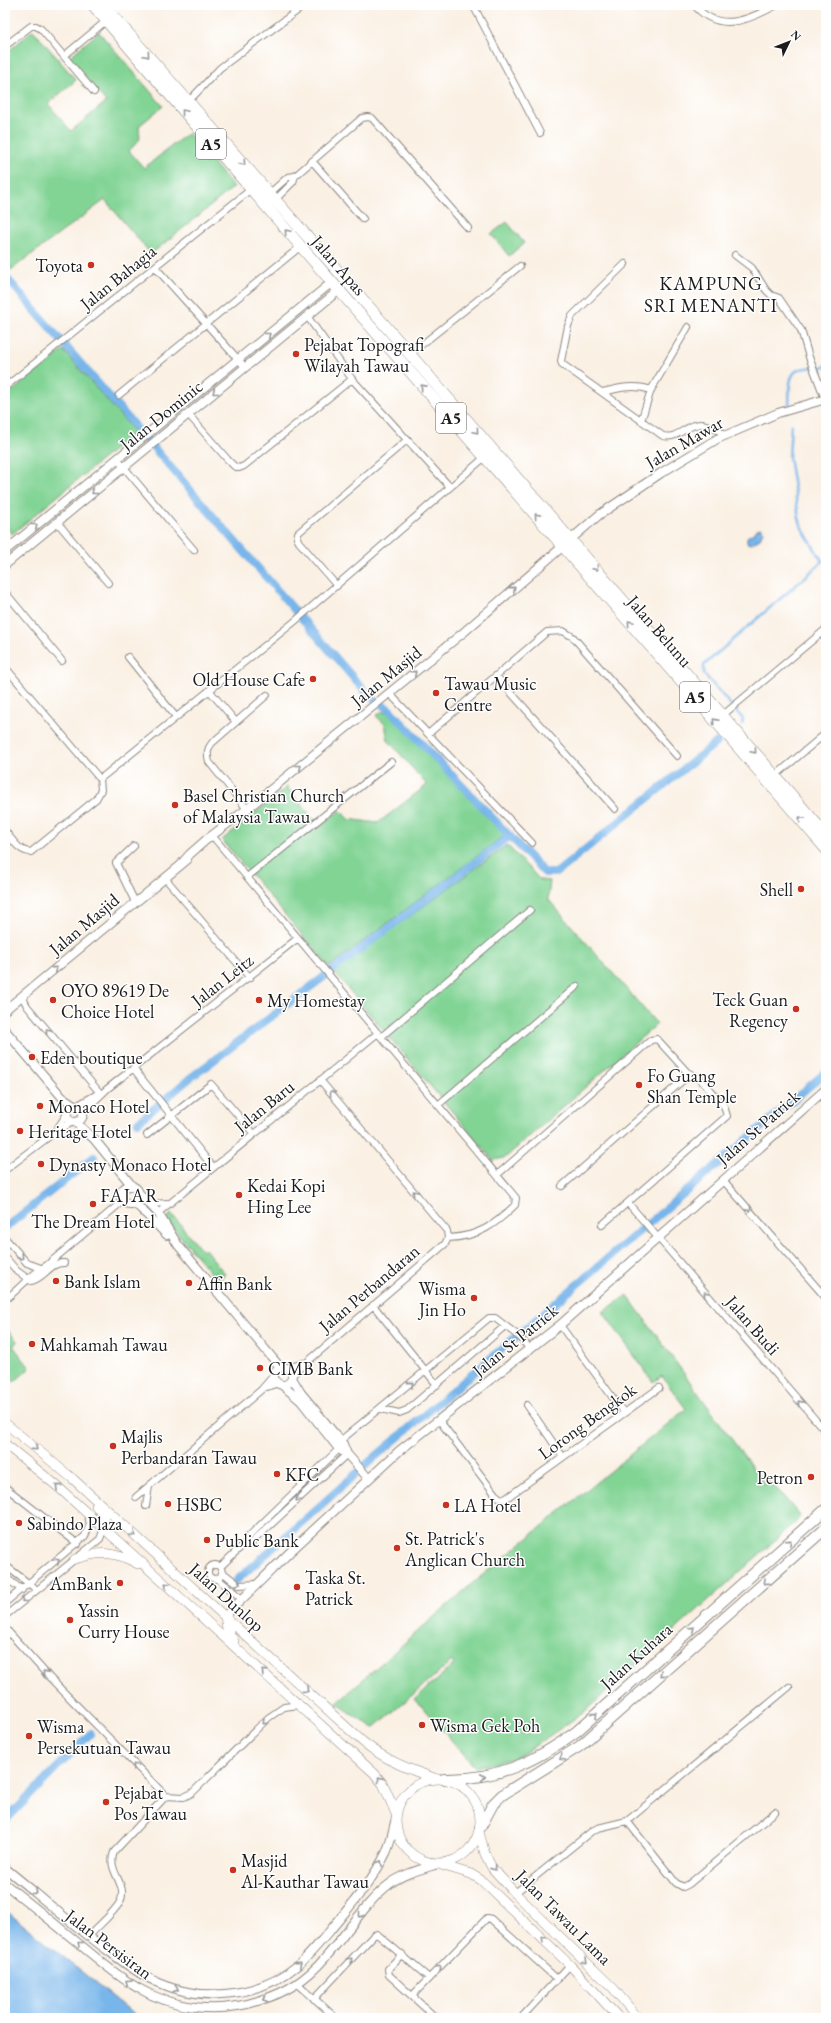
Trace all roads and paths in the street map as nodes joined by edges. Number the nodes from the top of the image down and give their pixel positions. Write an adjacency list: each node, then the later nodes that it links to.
1 (93, 5): 7 (highway, Jalan Apas / A5)
2 (103, 5): 11 (highway, Jalan Apas / A5, one-way to 11)
3 (305, 5): 11 (street)
4 (473, 5): 12 (street)
5 (694, 5): 6 (street)
6 (777, 5)
7 (106, 21): 9 (street); 14 (highway, Jalan Apas / A5, one-way to 7)
8 (5, 46): 9 (street)
9 (64, 56): 10 (street)
10 (94, 92)
11 (188, 102): 15 (highway, Jalan Apas / A5, one-way to 15)
12 (540, 132)
13 (312, 161): 15 (street); 16 (street); 17 (street)
14 (250, 190): 18 (highway, Jalan Apas / A5, one-way to 14); 21 (street, Jalan Bahagia)
15 (272, 196): 23 (highway, Jalan Apas / A5)
16 (363, 219)
17 (468, 228)
18 (300, 247): 24 (highway, Jalan Apas / A5); 26 (street)
19 (735, 255): 36 (street)
20 (625, 264): 34 (street)
21 (155, 266): 26 (street); 32 (street, Jalan Bahagia)
22 (520, 266): 28 (street)
23 (337, 270): 24 (highway); 28 (highway, Jalan Apas / A5)
24 (335, 287): 25 (street, Jalan Dominic); 29 (street, Jalan Dominic, one-way to 24); 41 (highway, Jalan Apas / A5, one-way to 24)
25 (307, 316): 30 (street, Jalan Dominic); 31 (street)
26 (206, 324): 29 (street); 35 (street)
27 (688, 327): 33 (street)
28 (410, 354): 46 (highway, Jalan Apas / A5, one-way to 46)
29 (238, 360): 30 (street); 42 (street, Jalan Dominic)
30 (245, 367): 37 (street, Jalan Dominic, one-way to 37)
31 (352, 379): 37 (street); 40 (street)
32 (5, 387)
33 (651, 390): 34 (street); 38 (street)
34 (603, 392): 38 (street)
35 (119, 395)
36 (826, 399): 39 (street, Jalan Mawar)
37 (188, 414): 43 (street, Jalan Dominic)
38 (641, 421): 39 (street)
39 (726, 435): 46 (street, Jalan Mawar)
40 (407, 440): 44 (street); 51 (street)
41 (485, 457): 44 (street); 46 (highway, Jalan Apas / A5, one-way to 41)
42 (117, 459): 43 (street); 48 (street, Jalan Dominic, one-way to 42)
43 (124, 467): 45 (street, Jalan Dominic, one-way to 45); 47 (street)
44 (450, 487): 51 (street)
45 (57, 522): 49 (street, Jalan Dominic); 50 (street)
46 (567, 541): 60 (street, Jalan Masjid, one-way to 46); 61 (highway, Jalan Belunu / A5, one-way to 61); 78 (highway, Jalan Belunu / A5, one-way to 46)
47 (194, 550)
48 (5, 551)
49 (5, 565)
50 (108, 583)
51 (338, 586): 58 (street)
52 (5, 592): 55 (street)
53 (826, 629): 61 (street)
54 (128, 657): 62 (street)
55 (62, 661)
56 (5, 667): 69 (street)
57 (496, 676): 65 (street); 66 (street); 71 (street)
58 (209, 690): 62 (street); 63 (street)
59 (267, 695): 63 (street)
60 (387, 696): 65 (street); 70 (street, Jalan Masjid, one-way to 60)
61 (729, 710): 68 (highway, Jalan Belunu / A5, one-way to 68)
62 (176, 717): 69 (street)
63 (236, 722): 70 (street)
64 (826, 733): 68 (street)
65 (428, 734): 76 (street)
66 (677, 756)
67 (391, 762): 81 (street)
68 (776, 776): 74 (highway, Jalan Belunu / A5)
69 (100, 779): 73 (street)
70 (247, 809): 72 (street, Jalan Masjid)
71 (615, 809)
72 (225, 827): 75 (street, Jalan Masjid); 79 (street, Jalan Masjid)
73 (5, 831)
74 (826, 835)
75 (215, 839): 79 (street, Jalan Masjid); 81 (street)
76 (532, 843)
77 (134, 846): 82 (street)
78 (826, 849)
79 (183, 862): 80 (street, Jalan Masjid)
80 (164, 878): 82 (street, Jalan Masjid); 85 (street)
81 (247, 878): 84 (street)
82 (135, 902): 87 (street, Jalan Masjid, one-way to 82)
83 (530, 910): 90 (street, Jalan Baru)
84 (298, 938): 85 (street, Jalan Leitz); 90 (street)
85 (250, 978): 91 (street, Jalan Leitz)
86 (577, 986): 98 (street)
87 (25, 994): 88 (street, Jalan Masjid); 97 (street, one-way to 87)
88 (6, 1008)
89 (5, 1030): 94 (street)
90 (379, 1035): 93 (street, Jalan Baru); 98 (street)
91 (133, 1068): 95 (street, Jalan Leitz); 102 (street)
92 (690, 1074): 111 (street); 113 (street); 118 (street)
93 (320, 1080): 105 (street, Jalan Baru); 124 (street, one-way to 93)
94 (54, 1088): 99 (street); 100 (street)
95 (107, 1089): 97 (street); 101 (street)
96 (826, 1089): 112 (street, Jalan St Patrick)
97 (100, 1093): 99 (street)
98 (438, 1105): 111 (street)
99 (76, 1106): 100 (street); 101 (street)
100 (67, 1112): 103 (street); 104 (street)
101 (82, 1115): 103 (street); 107 (street)
102 (171, 1116): 105 (street); 106 (street); 108 (street)
103 (74, 1122): 104 (street); 107 (street)
104 (55, 1132): 109 (street)
105 (254, 1134): 108 (street, Jalan Baru)
106 (147, 1135)
107 (94, 1140): 110 (street)
108 (213, 1167): 116 (street, Jalan Baru)
109 (5, 1170)
110 (119, 1170): 114 (street); 115 (street)
111 (497, 1175): 124 (street)
112 (723, 1180): 125 (street, Jalan St Patrick); 131 (street, one-way to 131)
113 (562, 1186)
114 (136, 1189): 115 (street); 117 (street); 119 (street)
115 (123, 1196): 117 (street); 129 (street)
116 (170, 1202): 119 (street); 121 (street, Jalan Baru)
117 (132, 1203): 120 (street)
118 (628, 1203): 122 (street); 125 (street, Jalan Budi)
119 (150, 1204): 121 (street)
120 (143, 1210): 121 (street); 126 (street)
121 (158, 1214): 126 (street)
122 (602, 1225)
123 (5, 1238): 129 (street, one-way to 129)
124 (448, 1238): 133 (street, Jalan Perbandaran)
125 (658, 1238): 134 (street, Jalan St Patrick); 148 (street, Jalan Budi, one-way to 125)
126 (178, 1245): 138 (street)
127 (5, 1257): 130 (street)
128 (64, 1263): 130 (street)
129 (42, 1268): 130 (street)
130 (25, 1278): 132 (street)
131 (826, 1298)
132 (5, 1300)
133 (373, 1305): 137 (street); 138 (street, Jalan Perbandaran)
134 (560, 1325): 136 (street, Jalan St Patrick); 145 (street)
135 (505, 1326): 136 (street); 137 (street); 140 (street)
136 (530, 1350): 146 (street, Jalan St Patrick)
137 (426, 1371): 140 (street); 144 (street, one-way to 137)
138 (284, 1372): 139 (street); 139 (street); 142 (street, Jalan Perbandaran); 150 (street)
139 (280, 1384): 142 (street, Jalan Perbandaran); 150 (street)
140 (437, 1385): 144 (street)
141 (659, 1388): 145 (street, Lorong Bengkok)
142 (261, 1390): 157 (street, Jalan Perbandaran)
143 (527, 1405): 153 (street)
144 (381, 1408): 150 (street)
145 (624, 1413): 153 (street, Lorong Bengkok)
146 (439, 1420): 153 (street, Lorong Bengkok); 155 (street, Jalan St Patrick)
147 (5, 1423): 156 (main road, Jalan Dunlop, one-way to 156)
148 (826, 1432)
149 (5, 1444): 162 (main road, Jalan Dunlop, one-way to 149)
150 (340, 1445): 151 (street); 152 (street)
151 (347, 1454): 154 (street); 155 (street)
152 (332, 1456): 154 (street); 165 (street)
153 (562, 1457)
154 (338, 1462): 165 (street, one-way to 165)
155 (368, 1478): 174 (street, Jalan St Patrick)
156 (73, 1479): 163 (main road); 182 (main road, Jalan Dunlop, one-way to 182)
157 (149, 1486): 159 (street, Jalan Perbandaran); 160 (street)
158 (5, 1487): 166 (street)
159 (136, 1497)
160 (146, 1506)
161 (826, 1509): 180 (main road, Jalan Kuhara, one-way to 161)
162 (87, 1513): 163 (main road, Jalan Dunlop); 166 (street)
163 (104, 1528): 167 (street); 169 (main road, Jalan Dunlop)
164 (826, 1528): 177 (main road, Jalan Kuhara, one-way to 177)
165 (246, 1542): 170 (street)
166 (78, 1544): 173 (street, one-way to 166)
167 (75, 1559): 169 (main road); 176 (street)
168 (5, 1565): 173 (street)
169 (150, 1570): 184 (main road, Jalan Dunlop, one-way to 169)
170 (221, 1570): 172 (street); 172 (street); 174 (street, one-way to 174)
171 (5, 1577): 175 (street)
172 (217, 1578): 178 (street)
173 (29, 1584): 175 (street); 176 (street)
174 (257, 1584): 178 (street, Jalan St Patrick)
175 (22, 1590): 179 (street)
176 (37, 1590): 181 (street, one-way to 181)
177 (754, 1593): 180 (main road); 192 (main road, Jalan Kuhara, one-way to 192)
178 (242, 1599): 182 (street, Jalan St Patrick)
179 (5, 1603)
180 (715, 1609): 187 (main road, Jalan Kuhara, one-way to 180)
181 (5, 1616)
182 (225, 1616): 184 (main road); 187 (main road, Jalan Dunlop, one-way to 187)
183 (5, 1628): 188 (street, one-way to 183)
184 (243, 1652): 186 (main road, Jalan Dunlop, one-way to 184)
185 (789, 1688): 191 (street)
186 (298, 1705): 188 (street, one-way to 188); 190 (main road, Jalan Dunlop, one-way to 186)
187 (440, 1779): 190 (main road); 192 (main road)
188 (166, 1796): 197 (street)
189 (775, 1812): 191 (street)
190 (396, 1816): 193 (main road); 197 (street, Jalan Persisiran, one-way to 190)
191 (627, 1821): 196 (street)
192 (480, 1830): 193 (main road); 196 (main road, Jalan Tawau Lama, one-way to 196)
193 (438, 1864): 199 (main road, Jalan Tawau Lama, one-way to 193); 202 (street, Jalan Persisiran, one-way to 202)
194 (5, 1868): 197 (street, Jalan Persisiran, one-way to 197)
195 (5, 1884): 202 (street, Jalan Persisiran, one-way to 195)
196 (515, 1893): 209 (main road, Jalan Tawau Lama, one-way to 209)
197 (89, 1936)
198 (402, 1954): 200 (street); 203 (street); 204 (street, one-way to 198)
199 (570, 1965): 201 (street); 208 (main road, Jalan Tawau Lama)
200 (429, 1978): 201 (street, one-way to 201); 203 (street)
201 (557, 1979): 207 (street)
202 (298, 1984): 204 (street)
203 (412, 1996): 206 (street)
204 (314, 1999): 205 (street)
205 (336, 2018)
206 (436, 2018)
207 (521, 2018)
208 (619, 2018)
209 (638, 2018)

